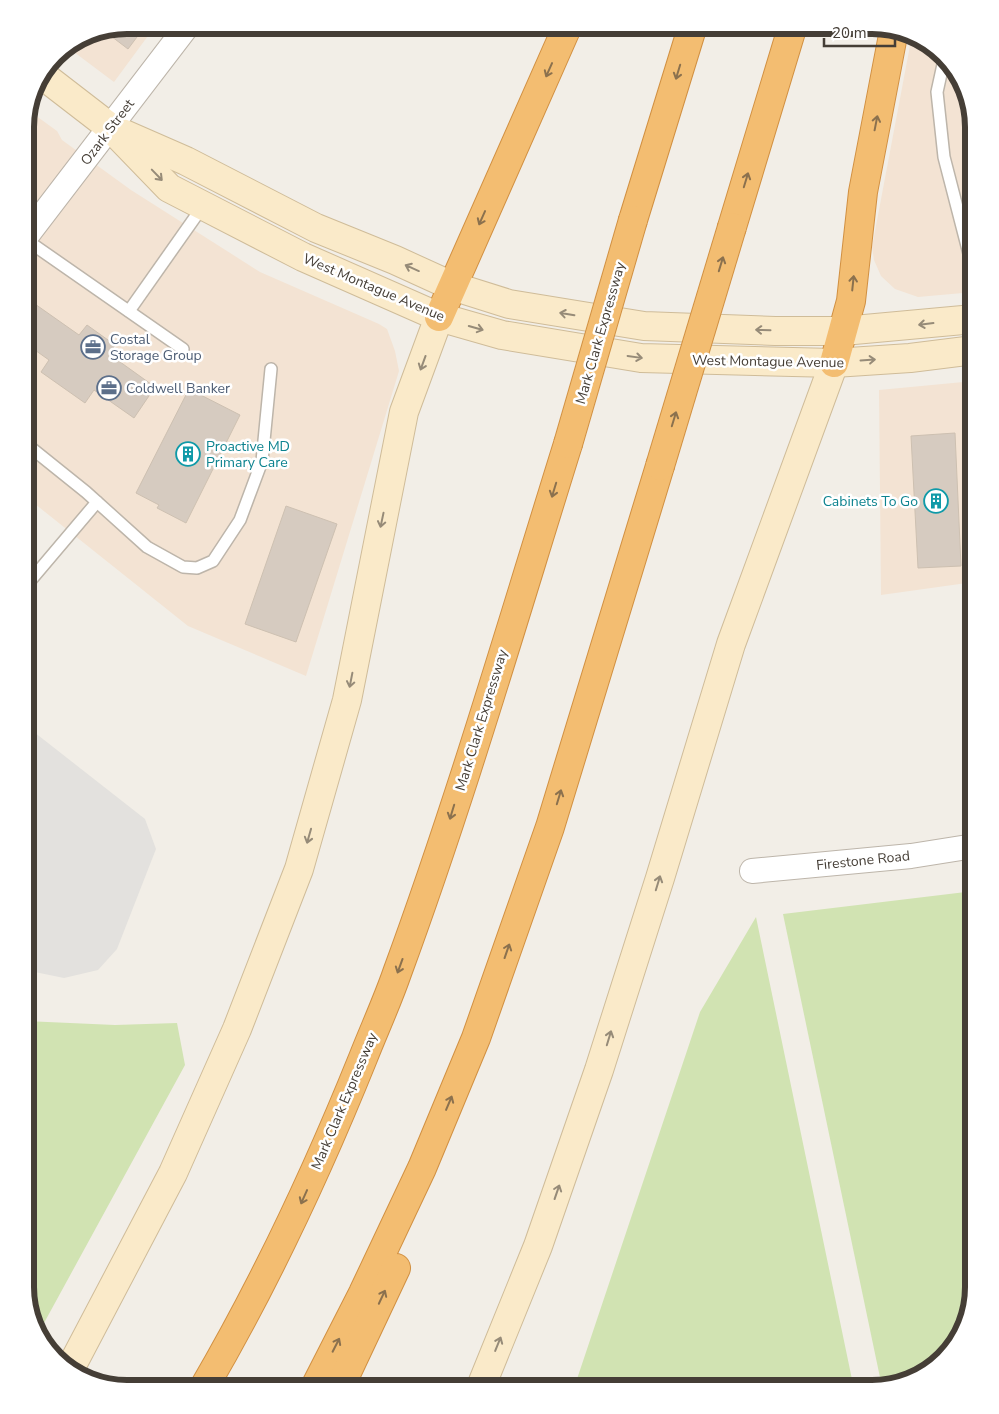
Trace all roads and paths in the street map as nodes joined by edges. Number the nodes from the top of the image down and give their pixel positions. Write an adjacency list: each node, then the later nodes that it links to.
1 (181, 34): 8 (street, Ozark Street)
2 (564, 34): 13 (highway, one-way to 13)
3 (690, 34): 29 (highway, Mark Clark Expressway, one-way to 29, bridge)
4 (790, 34): 27 (highway, one-way to 4, bridge)
5 (893, 37): 17 (highway, one-way to 5)
6 (943, 66): 11 (lane)
7 (47, 79): 8 (main road, West Montague Avenue)
8 (111, 128): 9 (main road, West Montague Avenue, one-way to 9); 10 (street, Ozark Street); 13 (main road, West Montague Avenue, one-way to 8)
9 (203, 206): 14 (lane); 15 (main road, West Montague Avenue)
10 (34, 227)
11 (965, 238)
12 (34, 245): 14 (lane)
13 (452, 286): 15 (highway); 17 (main road, West Montague Avenue, one-way to 13)
14 (129, 311): 18 (lane)
15 (439, 317): 20 (main road, West Montague Avenue, one-way to 20); 28 (main road, one-way to 28)
16 (965, 319): 17 (main road, West Montague Avenue, one-way to 17)
17 (843, 331): 20 (highway)
18 (184, 349)
19 (965, 351): 20 (main road, West Montague Avenue, one-way to 19)
20 (834, 363): 32 (main road, one-way to 20)
21 (271, 369): 23 (lane)
22 (34, 450): 23 (lane)
23 (97, 502): 24 (lane)
24 (34, 576)
25 (965, 847): 26 (street, Firestone Road)
26 (752, 871)
27 (438, 1129): 30 (highway, one-way to 27); 31 (highway, one-way to 27)
28 (73, 1363)
29 (208, 1380)
30 (319, 1380)
31 (344, 1380)
32 (484, 1380)

